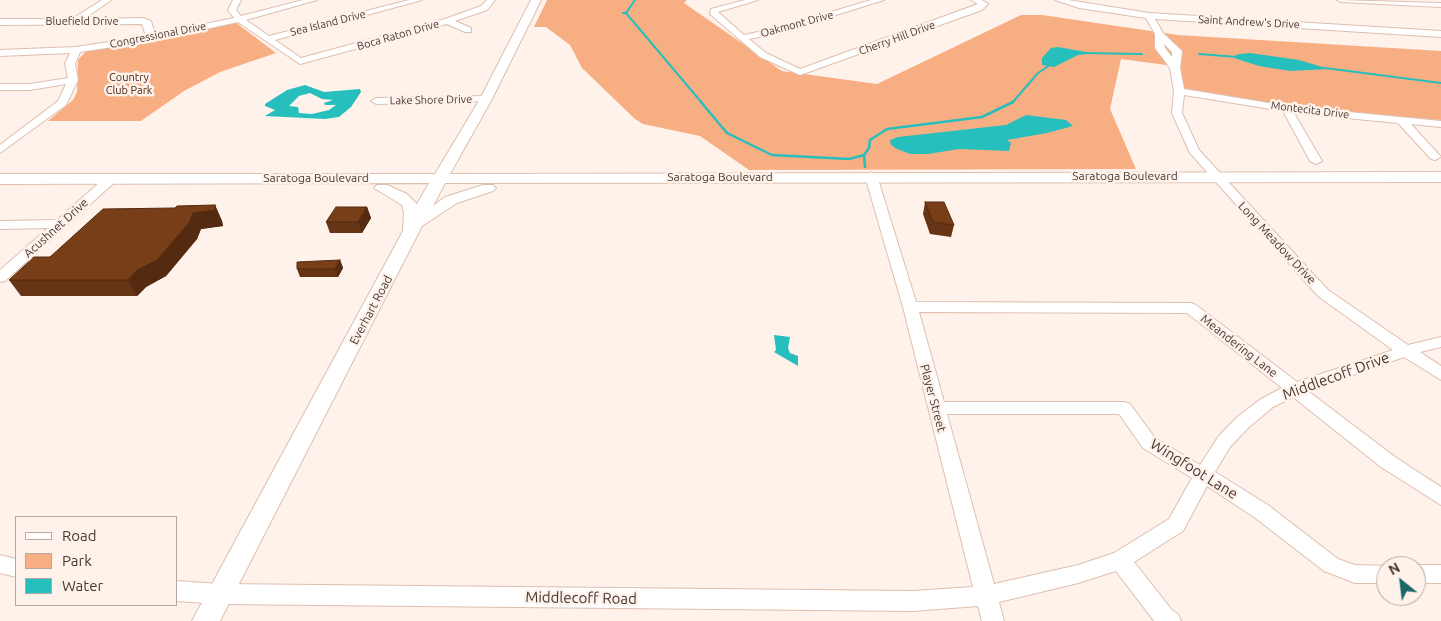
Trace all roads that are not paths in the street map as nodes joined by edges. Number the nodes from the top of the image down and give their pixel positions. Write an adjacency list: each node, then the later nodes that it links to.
1 (107, 0): 17 (street)
2 (237, 0): 14 (street)
3 (313, 0): 14 (street, Congressional Drive)
4 (418, 0): 22 (street, Sea Island Drive)
5 (491, 0): 15 (street, Boca Raton Drive)
6 (536, 0): 28 (main road, Everhart Road)
7 (754, 0): 21 (street)
8 (880, 0): 21 (street, Oakmont Drive)
9 (975, 0): 21 (street, Cherry Hill Drive)
10 (1059, 0): 13 (street, Saint Andrew's Drive)
11 (1341, 0): 12 (street)
12 (1441, 5)
13 (1149, 16): 19 (street, Saint Andrew's Drive); 27 (street, Long Meadow Drive)
14 (239, 19): 20 (street, Congressional Drive); 22 (street)
15 (448, 21): 18 (street); 22 (street, Boca Raton Drive)
16 (0, 22): 17 (street, Bluefield Drive)
17 (74, 22): 20 (street, Bluefield Drive)
18 (468, 30)
19 (1441, 34)
20 (151, 38): 23 (street, Congressional Drive)
21 (742, 38)
22 (268, 39)
23 (76, 50): 24 (street, Congressional Drive); 25 (street)
24 (0, 53)
25 (72, 80): 26 (street); 33 (street)
26 (0, 88)
27 (1179, 91): 30 (street, Montecita Drive); 37 (street, Long Meadow Drive)
28 (486, 99): 29 (street, Lake Shore Drive); 34 (main road, Everhart Road)
29 (376, 101)
30 (1287, 109): 31 (street, Montecita Drive); 36 (street)
31 (1401, 120): 32 (street, Montecita Drive); 35 (street)
32 (1441, 124)
33 (0, 150)
34 (457, 150): 42 (main road); 43 (main road, Everhart Road); 44 (main road)
35 (1434, 157)
36 (1316, 161)
37 (1215, 176): 38 (main road, Saratoga Boulevard); 41 (main road, Saratoga Boulevard); 45 (street, Long Meadow Drive)
38 (1441, 177)
39 (112, 178): 40 (main road, Saratoga Boulevard); 42 (main road, Saratoga Boulevard); 48 (street, Acushnet Drive)
40 (0, 179)
41 (873, 181): 44 (main road, Saratoga Boulevard); 45 (main road, Saratoga Boulevard); 53 (street, Player Street)
42 (385, 183): 43 (main road, Saratoga Boulevard); 48 (main road, Saratoga Boulevard); 51 (main road)
43 (438, 183): 44 (main road, Saratoga Boulevard); 51 (main road, Everhart Road)
44 (491, 183): 51 (main road)
45 (1226, 188): 46 (main road, Saratoga Boulevard); 55 (street, Long Meadow Drive)
46 (1441, 188)
47 (0, 190): 48 (main road, Saratoga Boulevard)
48 (99, 190): 49 (street, Acushnet Drive)
49 (61, 224): 50 (street); 52 (street, Acushnet Drive)
50 (0, 225)
51 (411, 232): 68 (main road, Everhart Road)
52 (0, 278)
53 (910, 307): 57 (street, Meandering Lane); 58 (street, Player Street)
54 (1441, 342): 55 (street)
55 (1406, 351): 56 (street, Long Meadow Drive); 57 (street, Middlecoff Drive)
56 (1441, 374)
57 (1295, 389): 59 (street, Middlecoff Drive); 60 (street, Meandering Lane)
58 (935, 408): 59 (street, Wingfoot Lane); 69 (street, Player Street)
59 (1203, 475): 61 (street, Middlecoff Drive); 64 (street, Wingfoot Lane)
60 (1441, 497)
61 (1120, 560): 69 (street, Middlecoff Drive); 72 (street)
62 (0, 564): 63 (street)
63 (15, 568)
64 (1376, 574)
65 (1426, 574): 66 (street)
66 (1441, 574)
67 (178, 591): 68 (street, Middlecoff Road)
68 (220, 594): 69 (street, Middlecoff Road); 70 (main road, Everhart Road)
69 (985, 596): 71 (street, Player Street)
70 (206, 621)
71 (992, 621)
72 (1170, 621)

